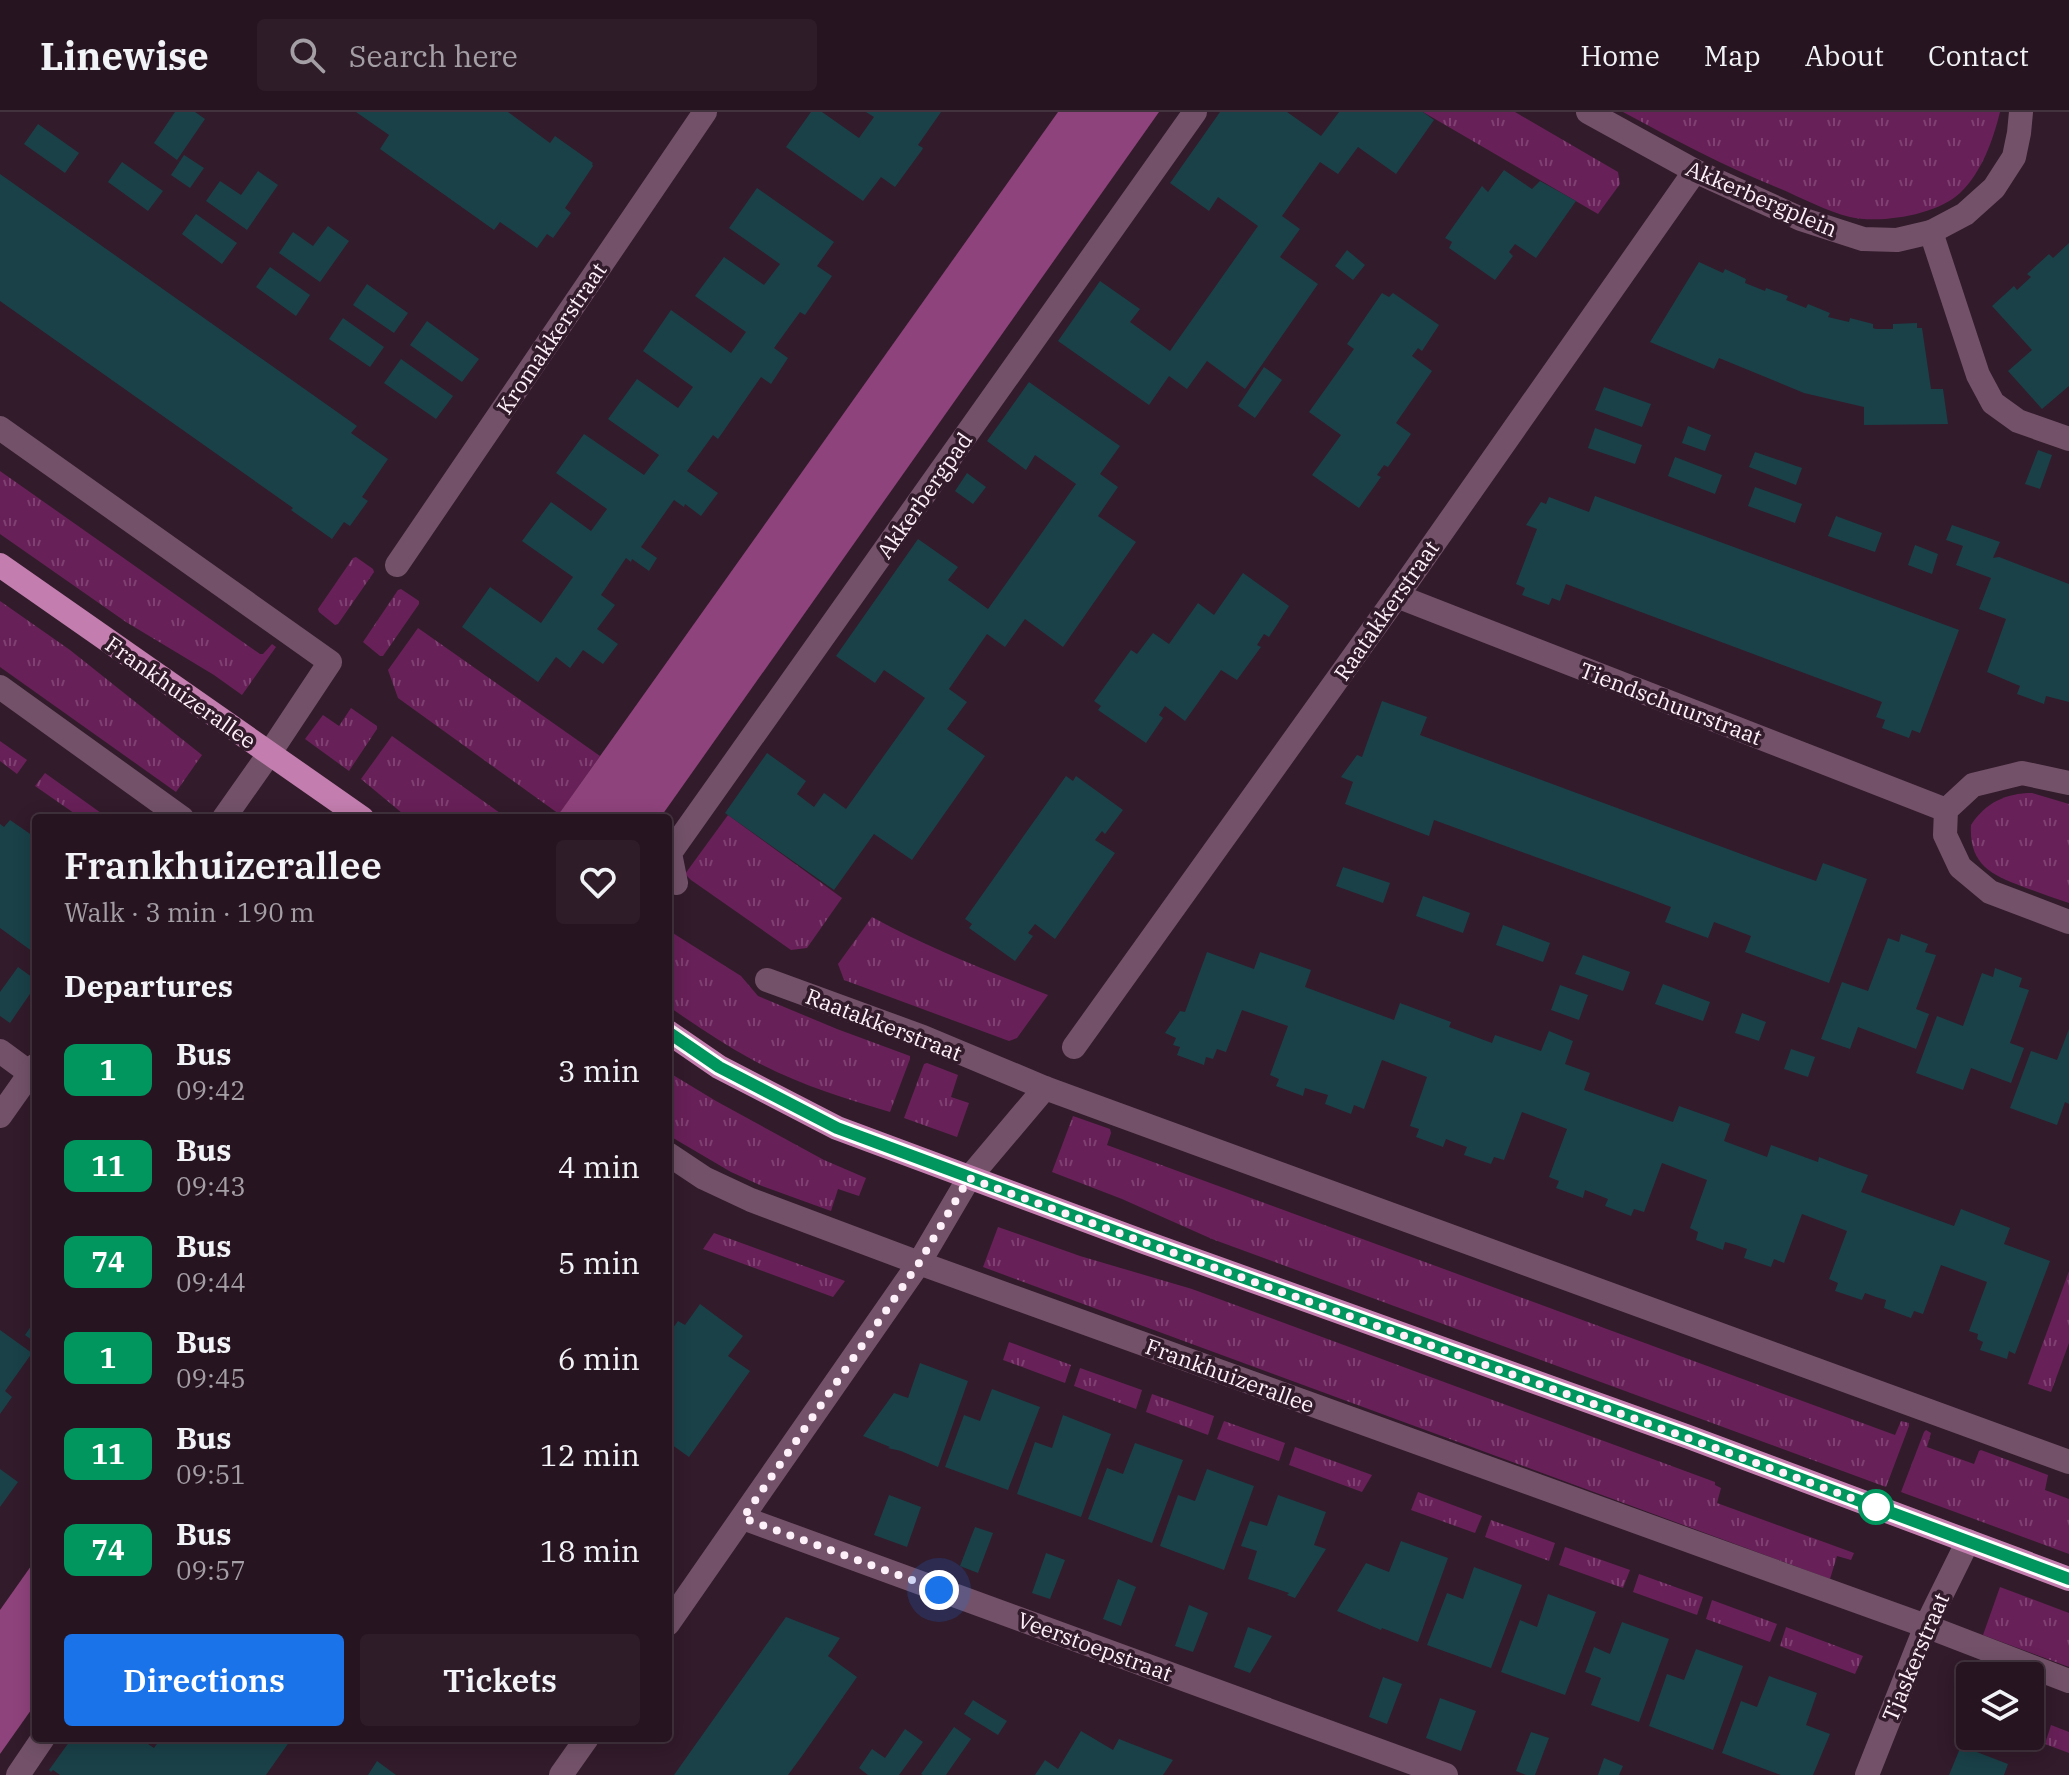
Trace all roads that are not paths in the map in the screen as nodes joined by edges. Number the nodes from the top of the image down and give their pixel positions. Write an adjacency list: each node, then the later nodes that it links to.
1 (705, 112): 10 (street, Kromakkerstraat)
2 (1195, 112): 19 (street, Akkerbergpad)
3 (1588, 112): 5 (street, Akkerbergplein)
4 (2021, 112): 6 (street, Akkerbergplein)
5 (1695, 171): 6 (street, Akkerbergplein); 11 (street, Raatakkerstraat)
6 (1931, 232): 8 (street)
7 (0, 428): 13 (street)
8 (2069, 439)
9 (0, 565): 13 (main road, Frankhuizerallee)
10 (397, 565)
11 (1397, 596): 15 (street, Tiendschuurstraat); 23 (street, Raatakkerstraat)
12 (0, 687): 16 (street)
13 (269, 754): 17 (street); 18 (main road, Frankhuizerallee)
14 (2069, 783): 15 (street)
15 (1946, 810): 20 (street)
16 (176, 814)
17 (227, 814)
18 (356, 814)
19 (672, 850)
20 (2069, 922)
21 (767, 980): 27 (street, Raatakkerstraat)
22 (672, 1035): 30 (main road)
23 (1074, 1047)
24 (0, 1051): 25 (street)
25 (32, 1068)
26 (32, 1070): 28 (street)
27 (1045, 1088): 30 (street); 32 (street)
28 (0, 1116)
29 (672, 1157): 31 (street, Frankhuizerallee)
30 (969, 1178): 31 (street); 34 (main road)
31 (919, 1263): 33 (street); 37 (street, Frankhuizerallee)
32 (2069, 1462)
33 (743, 1518): 36 (street); 43 (street, Veerstoepstraat)
34 (1968, 1541): 35 (main road); 37 (street, Tjaskerstraat)
35 (2069, 1579)
36 (672, 1618)
37 (1926, 1626): 38 (street, Frankhuizerallee); 44 (street, Tjaskerstraat)
38 (2069, 1681)
39 (40, 1742): 41 (street)
40 (584, 1742): 42 (street)
41 (16, 1773)
42 (561, 1775)
43 (1446, 1775)
44 (1867, 1775)

